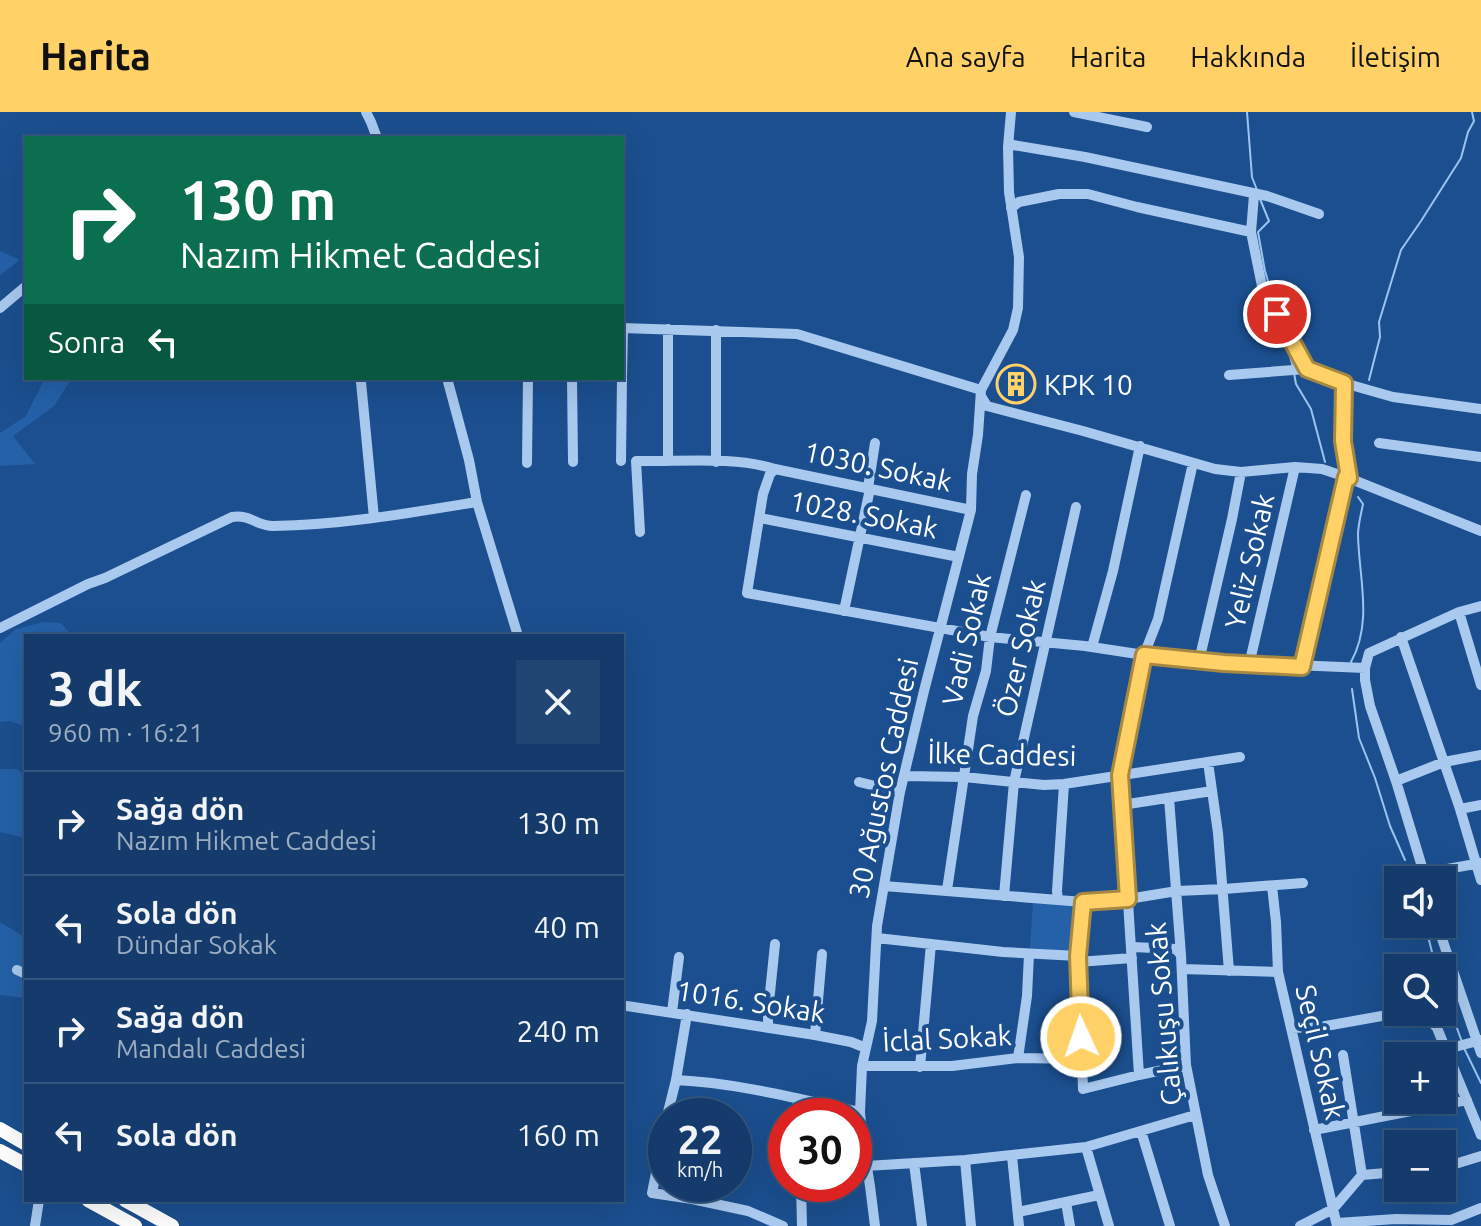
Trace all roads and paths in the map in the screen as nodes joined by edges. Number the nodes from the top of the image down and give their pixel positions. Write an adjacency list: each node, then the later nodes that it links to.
1 (366, 112): 5 (street)
2 (1011, 112): 6 (street)
3 (1074, 112): 4 (street)
4 (1147, 127)
5 (376, 136)
6 (1008, 147): 7 (street); 8 (street)
7 (1254, 195): 9 (street); 10 (street)
8 (1011, 208): 10 (street); 24 (street)
9 (1319, 214)
10 (1251, 232): 16 (street)
11 (24, 288): 12 (street)
12 (0, 308)
13 (624, 328): 14 (street)
14 (668, 329): 15 (street); 31 (street)
15 (716, 330): 24 (street); 33 (street)
16 (1307, 369): 17 (street); 23 (street)
17 (1229, 375)
18 (448, 380): 42 (street)
19 (528, 380): 34 (street)
20 (572, 380): 32 (street)
21 (622, 380): 30 (street)
22 (361, 382): 45 (street)
23 (1344, 383): 25 (street); 39 (street)
24 (981, 393): 28 (street); 44 (street, 30 Ağustos Caddesi)
25 (1481, 409)
26 (875, 443): 40 (street)
27 (1379, 443): 29 (street)
28 (1140, 446): 35 (street); 60 (street)
29 (1481, 457)
30 (621, 461)
31 (668, 461): 33 (street, 1030. Sokak); 48 (street, 1030. Sokak)
32 (573, 462)
33 (716, 462): 37 (street, 1030. Sokak)
34 (527, 463)
35 (1193, 463): 38 (street); 61 (street)
36 (1295, 467): 38 (street); 39 (street); 63 (street, Yeliz Sokak)
37 (775, 469): 40 (street, 1030. Sokak); 46 (street)
38 (1241, 472): 62 (street)
39 (1347, 477): 47 (street); 64 (street)
40 (869, 489): 44 (street, 1030. Sokak); 49 (street)
41 (1026, 495): 57 (street, Vadi Sokak)
42 (477, 502): 45 (street); 56 (street)
43 (1076, 507): 59 (street, Özer Sokak)
44 (971, 510): 50 (street, 30 Ağustos Caddesi)
45 (374, 518): 55 (street)
46 (760, 518): 49 (street, 1028. Sokak); 52 (street)
47 (1481, 531)
48 (640, 532)
49 (861, 537): 50 (street, 1028. Sokak); 52 (street)
50 (959, 557): 54 (street, 30 Ağustos Caddesi)
51 (1481, 606): 53 (street)
52 (844, 611): 54 (street)
53 (1459, 612): 58 (street); 66 (street)
54 (941, 627): 57 (street); 72 (street, 30 Ağustos Caddesi)
55 (0, 628)
56 (517, 634)
57 (990, 637): 59 (street); 73 (street, Vadi Sokak)
58 (1401, 637): 65 (street); 70 (street)
59 (1045, 642): 60 (street); 76 (street, Özer Sokak)
60 (1092, 647): 61 (street)
61 (1144, 655): 62 (street); 71 (street)
62 (1199, 661): 63 (street)
63 (1249, 665): 64 (street)
64 (1302, 667): 65 (street)
65 (1365, 668): 74 (street)
66 (1481, 685)
67 (1481, 755): 70 (street)
68 (1240, 757): 69 (street, İlke Caddesi)
69 (1208, 762): 71 (street, İlke Caddesi); 78 (street)
70 (1444, 762): 74 (street); 83 (street)
71 (1120, 775): 77 (street, İlke Caddesi); 81 (street)
72 (905, 776): 73 (street, İlke Caddesi); 79 (street, 30 Ağustos Caddesi)
73 (964, 777): 76 (street, İlke Caddesi); 92 (street, Vadi Sokak)
74 (1396, 781): 85 (street)
75 (859, 782): 79 (street)
76 (1014, 782): 77 (street, İlke Caddesi); 94 (street, Özer Sokak)
77 (1064, 784): 96 (street)
78 (1212, 791): 80 (street); 91 (street)
79 (900, 792): 89 (street, 30 Ağustos Caddesi)
80 (1169, 798): 81 (street); 93 (street, Çalıkuşu Sokak)
81 (1122, 805): 95 (street)
82 (1481, 805): 83 (street)
83 (1460, 809): 84 (street)
84 (1478, 863): 86 (street); 87 (street)
85 (1423, 866)
86 (1456, 868)
87 (1481, 880)
88 (1303, 883): 90 (street)
89 (884, 886): 92 (street); 98 (street, 30 Ağustos Caddesi)
90 (1272, 886): 91 (street); 110 (street, Seçil Sokak)
91 (1224, 889): 93 (street); 109 (street)
92 (947, 890): 94 (street)
93 (1177, 891): 95 (street); 105 (street, Çalıkuşu Sokak)
94 (1004, 896): 96 (street)
95 (1128, 899): 97 (street); 102 (street)
96 (1058, 900): 97 (street)
97 (1083, 902): 107 (street)
98 (877, 938): 101 (street); 120 (street, 30 Ağustos Caddesi)
99 (1442, 938): 118 (street)
100 (775, 944): 115 (street)
101 (931, 944): 104 (street); 127 (street)
102 (1132, 953): 105 (street); 107 (street); 129 (street)
103 (822, 954): 117 (street)
104 (1029, 954): 107 (street); 123 (street)
105 (1181, 955): 108 (street, Çalıkuşu Sokak)
106 (679, 957): 112 (street)
107 (1078, 959): 124 (street)
108 (1182, 969): 109 (street); 125 (street, Çalıkuşu Sokak)
109 (1229, 971): 110 (street)
110 (1278, 972): 116 (street, Seçil Sokak)
111 (627, 1006): 112 (street, 1016. Sokak)
112 (672, 1012): 113 (street, 1016. Sokak)
113 (687, 1014): 115 (street, 1016. Sokak); 130 (street)
114 (1384, 1016): 116 (street)
115 (768, 1028): 117 (street, 1016. Sokak)
116 (1291, 1028): 138 (street, Seçil Sokak)
117 (815, 1035): 120 (street, 1016. Sokak)
118 (1479, 1040): 119 (street); 121 (street)
119 (1456, 1046)
120 (866, 1048): 126 (street, 30 Ağustos Caddesi)
121 (1481, 1053)
122 (1343, 1055): 136 (street)
123 (1018, 1058): 124 (street, İclal Sokak); 127 (street, İclal Sokak)
124 (1082, 1059): 129 (street)
125 (1186, 1065): 129 (street); 135 (street, Çalıkuşu Sokak)
126 (862, 1066): 127 (street, İclal Sokak); 133 (street, 30 Ağustos Caddesi)
127 (920, 1067)
128 (1456, 1072): 134 (street)
129 (1139, 1075)
130 (676, 1080): 131 (street); 132 (street)
131 (672, 1098)
132 (792, 1098)
133 (861, 1098)
134 (1467, 1100): 136 (street); 140 (street)
135 (1195, 1115): 139 (street); 179 (street, Çalıkuşu Sokak)
136 (1355, 1122): 138 (street); 152 (street)
137 (0, 1129): 141 (highway)
138 (1314, 1130): 162 (street, Seçil Sokak)
139 (1141, 1131): 142 (street); 178 (street)
140 (1481, 1135)
141 (24, 1143)
142 (1086, 1147): 144 (street); 153 (street)
143 (0, 1151): 148 (highway)
144 (1012, 1156): 146 (street); 163 (street)
145 (1481, 1156): 149 (street)
146 (965, 1160): 147 (street); 174 (street)
147 (914, 1163): 150 (street); 173 (street)
148 (24, 1164)
149 (1456, 1164)
150 (872, 1166)
151 (1384, 1173): 152 (street)
152 (1362, 1175): 162 (street)
153 (1099, 1195): 160 (street); 177 (street)
154 (39, 1202): 167 (street)
155 (92, 1202): 168 (highway)
156 (129, 1202): 169 (highway)
157 (706, 1202): 170 (street)
158 (801, 1202): 171 (street)
159 (871, 1202): 172 (street, 30 Ağustos Caddesi)
160 (1066, 1202): 163 (street); 176 (street)
161 (1481, 1208): 165 (street)
162 (1333, 1209): 166 (street, Seçil Sokak); 180 (street)
163 (1018, 1212): 175 (street)
164 (1397, 1222): 165 (street); 166 (street)
165 (1458, 1222)
166 (1337, 1225)
167 (35, 1226)
168 (135, 1226)
169 (172, 1226)
170 (783, 1226)
171 (802, 1226)
172 (875, 1226)
173 (922, 1226)
174 (971, 1226)
175 (1019, 1226)
176 (1070, 1226)
177 (1109, 1226)
178 (1170, 1226)
179 (1225, 1226)
180 (1300, 1226)

